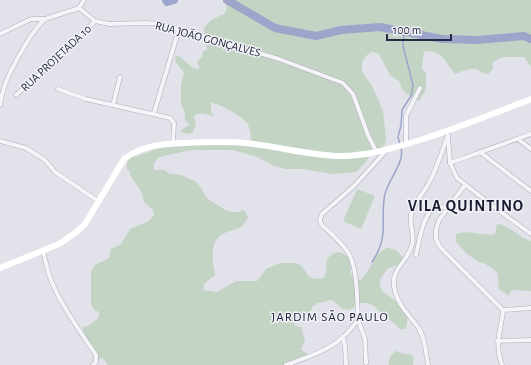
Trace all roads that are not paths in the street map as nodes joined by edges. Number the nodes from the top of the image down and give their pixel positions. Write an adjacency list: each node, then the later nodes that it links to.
1 (84, 0): 2 (street)
2 (79, 8): 3 (street); 4 (street, RUA JOÃO GONÇALVES)
3 (45, 19): 6 (street); 8 (street)
4 (96, 21): 5 (street, RUA JOÃO GONÇALVES); 11 (street, RUA PROJETADA 10)
5 (179, 28): 15 (street); 25 (street, RUA JOÃO GONÇALVES)
6 (0, 34)
7 (120, 77): 14 (street)
8 (2, 86): 13 (street)
9 (420, 88): 21 (street)
10 (58, 89): 14 (street)
11 (16, 95)
12 (531, 99): 16 (main road)
13 (0, 104)
14 (113, 105): 15 (street)
15 (154, 113): 20 (street)
16 (448, 133): 21 (main road); 26 (street); 45 (street)
17 (531, 134): 18 (street)
18 (518, 139): 22 (street); 24 (street)
19 (0, 141): 29 (street)
20 (173, 143): 25 (main road); 29 (main road)
21 (405, 144): 23 (main road)
22 (531, 149)
23 (386, 151): 25 (main road); 37 (street)
24 (480, 152): 26 (street); 28 (street)
25 (377, 153)
26 (450, 163): 27 (street)
27 (465, 184): 30 (street); 31 (street)
28 (531, 192)
29 (98, 201): 32 (main road)
30 (448, 206): 33 (street); 36 (street)
31 (531, 234)
32 (43, 251): 34 (main road); 42 (street)
33 (416, 255)
34 (0, 268)
35 (531, 308): 36 (street)
36 (502, 310): 40 (street)
37 (358, 320): 38 (street); 41 (street)
38 (343, 337): 43 (street); 44 (street)
39 (531, 340): 40 (street)
40 (497, 341): 46 (street)
41 (366, 363)
42 (93, 365)
43 (286, 365)
44 (346, 365)
45 (428, 365)
46 (502, 365)

